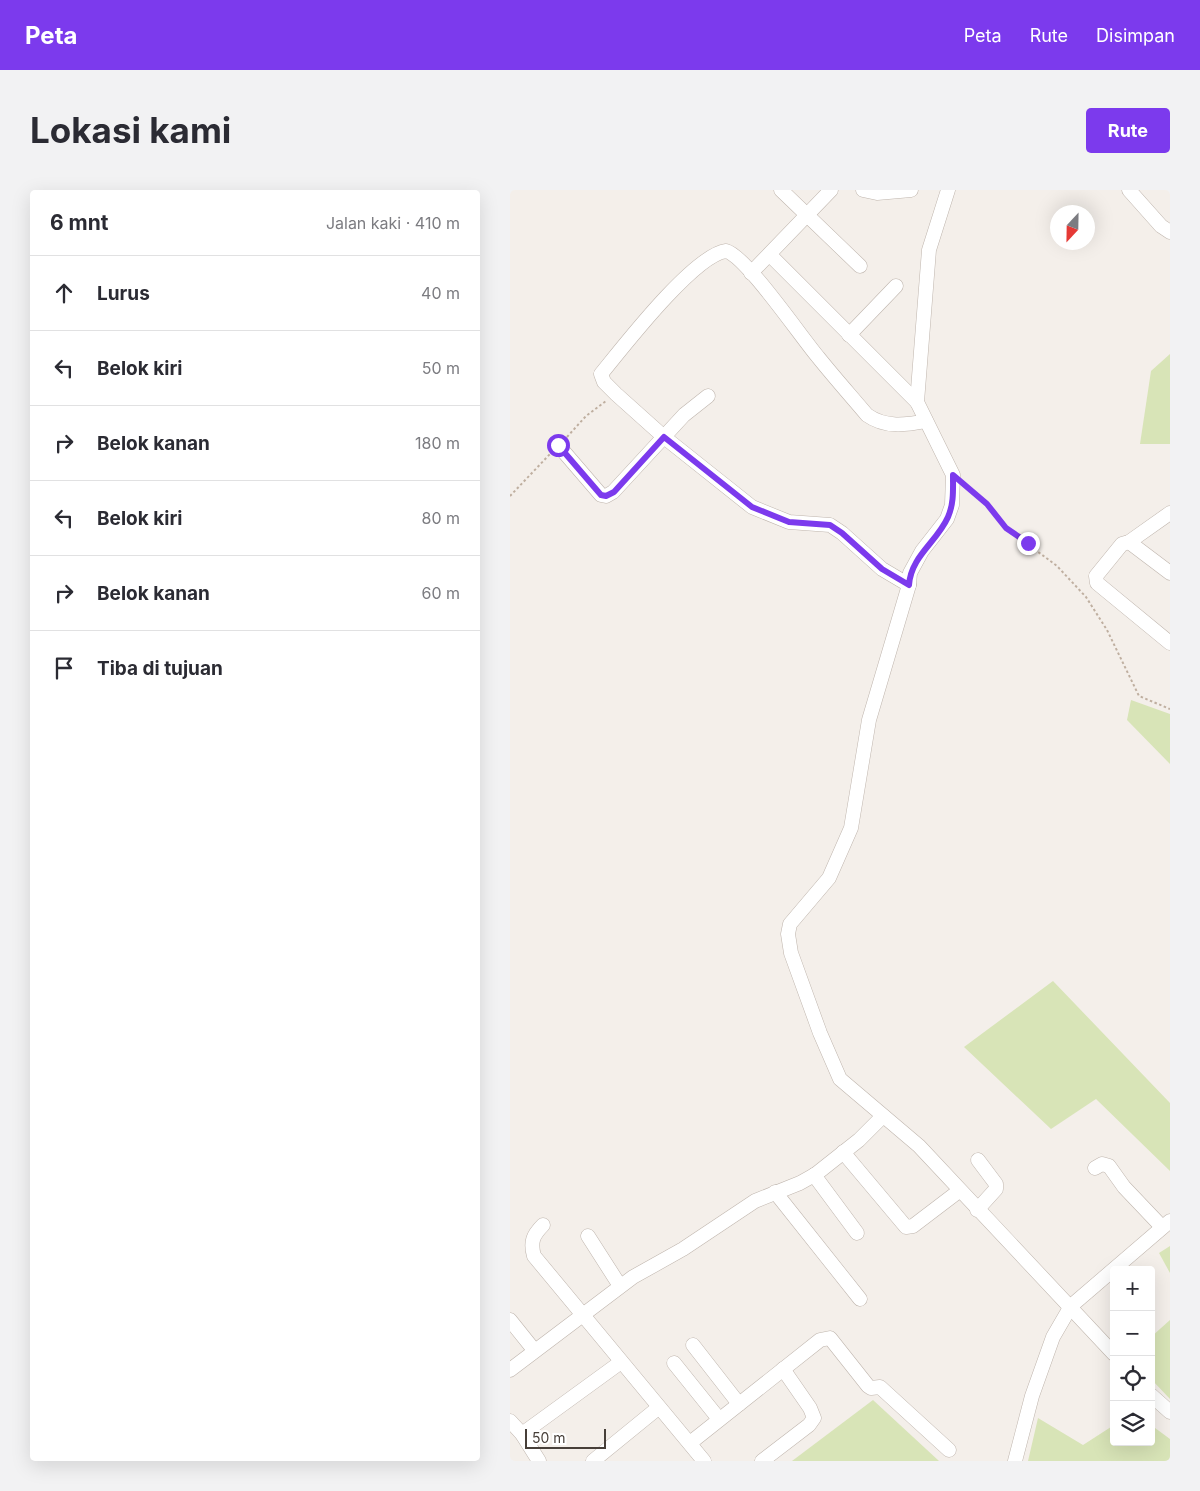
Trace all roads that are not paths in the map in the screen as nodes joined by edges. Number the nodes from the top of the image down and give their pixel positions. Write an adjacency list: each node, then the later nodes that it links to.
1 (781, 190): 7 (street)
2 (831, 190): 7 (street)
3 (863, 190): 4 (street)
4 (911, 190)
5 (948, 190): 15 (street)
6 (1129, 190): 8 (street)
7 (808, 215): 9 (street); 10 (street)
8 (1170, 232)
9 (770, 255): 11 (street); 13 (street)
10 (860, 266)
11 (751, 273): 16 (street); 17 (street)
12 (896, 286): 13 (street)
13 (849, 335): 15 (street)
14 (708, 396): 17 (street)
15 (917, 402): 16 (street)
16 (926, 420): 22 (street)
17 (664, 437): 18 (street); 22 (street)
18 (558, 445)
19 (1170, 513): 20 (street)
20 (1130, 542): 21 (street); 23 (street)
21 (1170, 573)
22 (909, 585): 24 (street)
23 (1170, 643)
24 (882, 1116): 25 (street); 29 (street)
25 (843, 1152): 28 (street); 29 (street)
26 (978, 1160): 31 (street)
27 (1095, 1168): 32 (street)
28 (814, 1175): 30 (street); 34 (street)
29 (959, 1191): 31 (street)
30 (775, 1192): 36 (street); 37 (street)
31 (977, 1210): 38 (street)
32 (1166, 1224): 38 (street)
33 (543, 1225): 39 (street)
34 (857, 1232)
35 (588, 1236): 36 (street)
36 (620, 1286): 39 (street)
37 (860, 1299)
38 (1070, 1306): 43 (street); 61 (street)
39 (582, 1315): 42 (street); 44 (street)
40 (510, 1320): 42 (street)
41 (693, 1345): 49 (street)
42 (534, 1350): 47 (street)
43 (1110, 1350)
44 (621, 1362): 50 (street); 54 (street)
45 (674, 1363): 52 (street)
46 (783, 1369): 49 (street); 56 (street); 60 (street)
47 (510, 1370)
48 (1155, 1399): 51 (street)
49 (739, 1404): 52 (street)
50 (658, 1408): 55 (street); 58 (street)
51 (1170, 1412)
52 (719, 1419): 55 (street)
53 (510, 1422): 54 (street)
54 (522, 1434): 57 (street)
55 (690, 1442): 59 (street)
56 (949, 1450)
57 (539, 1461)
58 (593, 1461)
59 (704, 1461)
60 (762, 1461)
61 (1014, 1461)

